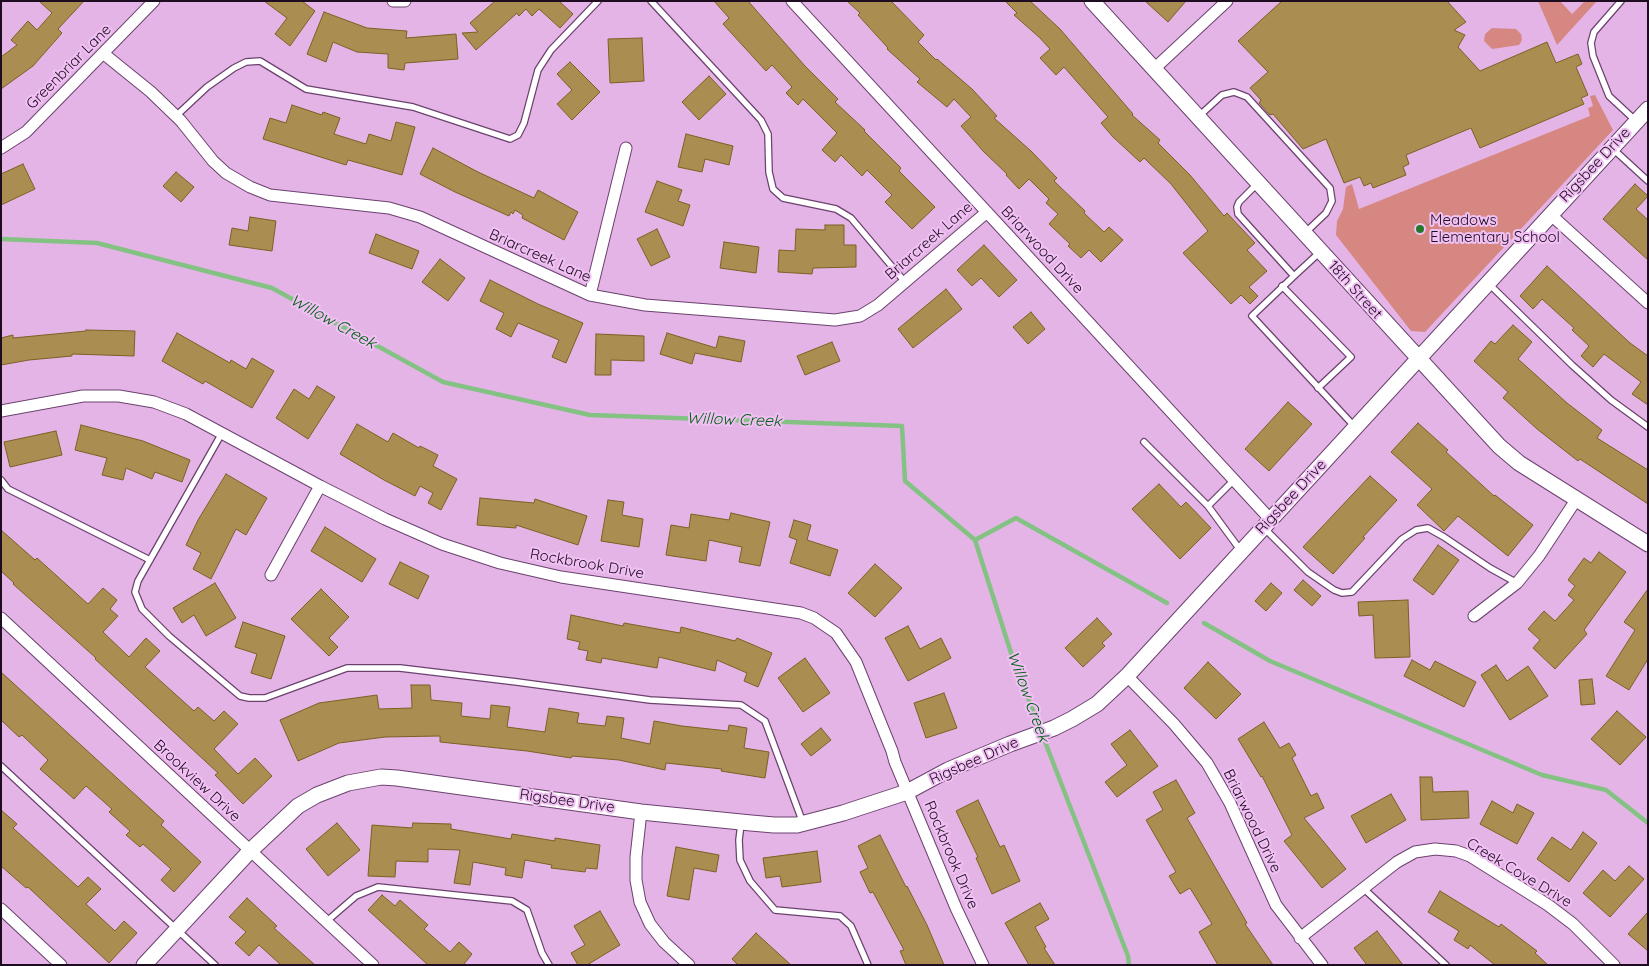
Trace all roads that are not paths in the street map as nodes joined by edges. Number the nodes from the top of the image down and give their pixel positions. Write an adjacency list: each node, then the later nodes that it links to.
1 (154, 1): 10 (street, Greenbriar Lane)
2 (393, 1): 3 (street)
3 (405, 1)
4 (598, 1): 13 (lane)
5 (650, 1): 26 (lane)
6 (792, 1): 21 (street, Briarwood Drive)
7 (1092, 1): 11 (street, 18th Street)
8 (1227, 1): 11 (street)
9 (1621, 1): 15 (lane)
10 (104, 54): 13 (street, Briarcreek Lane); 16 (street, Greenbriar Lane)
11 (1154, 69): 14 (street, 18th Street)
12 (1648, 109): 15 (street, Rigsbee Drive)
13 (176, 116): 29 (street, Briarcreek Lane)
14 (1198, 117): 20 (street, 18th Street); 23 (lane)
15 (1636, 121): 18 (street, Rigsbee Drive)
16 (1, 148)
17 (626, 148): 29 (street)
18 (1612, 148): 19 (lane); 22 (street, Rigsbee Drive)
19 (1648, 181)
20 (1258, 183): 23 (street, 18th Street); 25 (lane)
21 (987, 212): 26 (street, Briarcreek Lane); 39 (street, Briarwood Drive)
22 (1550, 214): 27 (street, Rigsbee Drive); 30 (street)
23 (1304, 234): 24 (street, 18th Street)
24 (1320, 252): 25 (lane); 31 (street, 18th Street)
25 (1294, 276): 28 (lane)
26 (905, 282): 29 (street, Briarcreek Lane)
27 (1487, 282): 31 (street, Rigsbee Drive); 35 (lane)
28 (1282, 286): 32 (lane); 32 (lane)
29 (590, 295)
30 (1648, 303)
31 (1418, 358): 34 (street, Rigsbee Drive); 41 (street, 18th Street)
32 (1318, 388): 34 (lane)
33 (1, 411): 36 (street, Rockbrook Drive)
34 (1355, 427): 43 (street, Rigsbee Drive)
35 (1648, 428)
36 (222, 433): 40 (street, Rockbrook Drive); 46 (lane)
37 (1144, 442): 42 (lane)
38 (1, 480): 46 (lane)
39 (1234, 480): 42 (lane); 43 (street, Briarwood Drive)
40 (320, 486): 47 (street); 53 (street, Rockbrook Drive)
41 (1576, 500): 44 (street, 18th Street); 48 (street)
42 (1208, 506): 45 (lane)
43 (1267, 523): 45 (street, Rigsbee Drive); 48 (lane)
44 (1648, 544)
45 (1241, 551): 51 (street, Rigsbee Drive)
46 (150, 560): 56 (lane)
47 (271, 575)
48 (1516, 583): 49 (street)
49 (1474, 616)
50 (1, 618): 57 (street, Brookview Drive)
51 (1127, 676): 53 (street, Rigsbee Drive); 62 (street, Briarwood Drive)
52 (1, 766): 61 (lane)
53 (907, 792): 56 (street, Rigsbee Drive); 70 (street, Rockbrook Drive)
54 (641, 812): 55 (street, Rigsbee Drive); 57 (street, Rigsbee Drive); 68 (street)
55 (741, 822): 56 (street, Rigsbee Drive); 69 (lane)
56 (804, 823)
57 (250, 851): 60 (street, Brookview Drive); 61 (street, Rigsbee Drive)
58 (1364, 888): 62 (street, Creek Cove Drive); 72 (lane); 73 (street, Creek Cove Drive)
59 (1, 910): 63 (street)
60 (327, 921): 66 (street, Brookview Drive); 67 (lane)
61 (177, 930): 64 (street, Rigsbee Drive); 65 (lane)
62 (1300, 938): 71 (street, Briarwood Drive)
63 (61, 965)
64 (144, 965)
65 (215, 965)
66 (373, 965)
67 (549, 965)
68 (689, 965)
69 (868, 965)
70 (983, 965)
71 (1322, 965)
72 (1446, 965)
73 (1614, 965)

